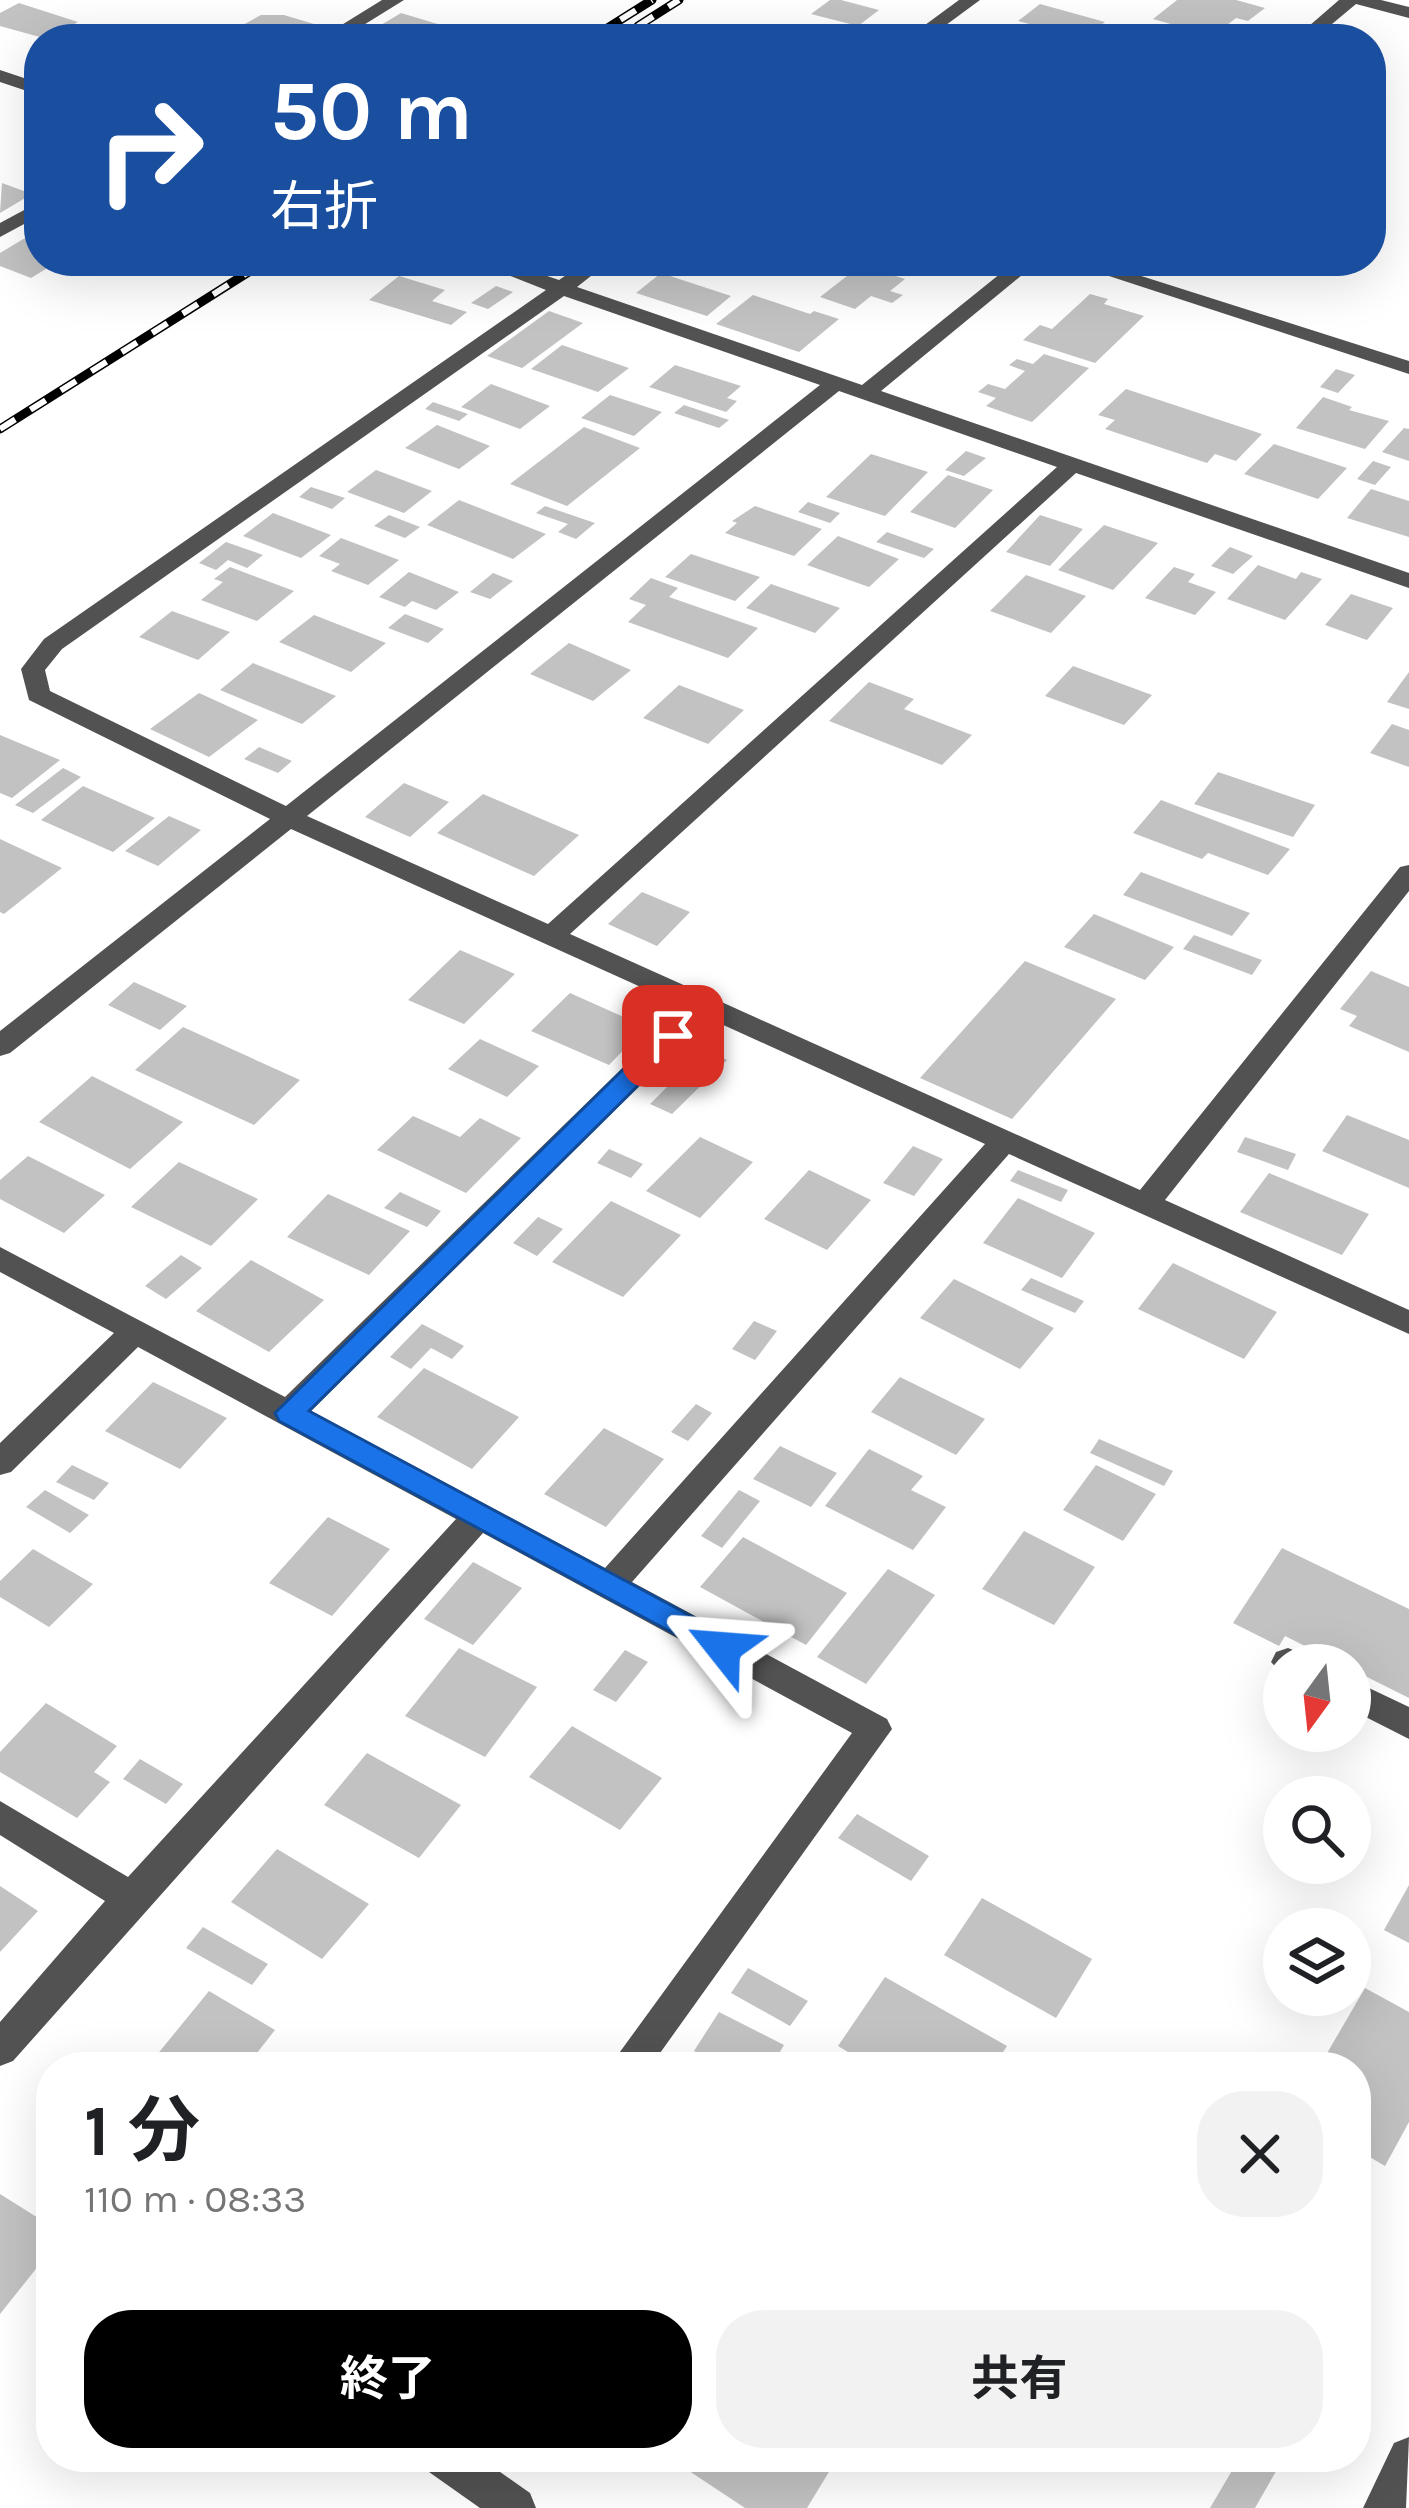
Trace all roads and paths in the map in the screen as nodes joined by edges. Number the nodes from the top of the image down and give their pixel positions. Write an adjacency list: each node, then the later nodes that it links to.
1 (395, 0): 6 (street)
2 (971, 0): 7 (street)
3 (1350, 0): 8 (street)
4 (1360, 0): 5 (street)
5 (1409, 13)
6 (354, 24)
7 (937, 24)
8 (1321, 24)
9 (527, 276): 13 (street)
10 (579, 276): 13 (street)
11 (1010, 276): 16 (street)
12 (1119, 276): 14 (street)
13 (562, 288): 15 (street); 19 (street)
14 (1409, 368)
15 (836, 383): 16 (street); 19 (street)
16 (866, 392): 17 (street)
17 (1073, 464): 18 (street); 21 (street)
18 (1409, 581)
19 (287, 817): 21 (street); 23 (street)
20 (1409, 873): 25 (street)
21 (552, 936): 22 (street)
22 (705, 1004): 24 (street); 29 (street)
23 (0, 1046)
24 (1006, 1139): 25 (street); 32 (street)
25 (1147, 1202): 27 (street)
26 (0, 1258): 28 (street)
27 (1409, 1323)
28 (135, 1331): 29 (street); 30 (street)
29 (289, 1413): 31 (street)
30 (0, 1463)
31 (479, 1516): 32 (street); 36 (street)
32 (609, 1586): 38 (street)
33 (1371, 1705): 34 (street)
34 (1409, 1724)
35 (0, 1816): 36 (street)
36 (131, 1898): 37 (street)
37 (0, 2049)
38 (639, 2052)
39 (1409, 2458): 42 (street)
40 (465, 2472): 41 (street)
41 (515, 2508)
42 (1384, 2508)

